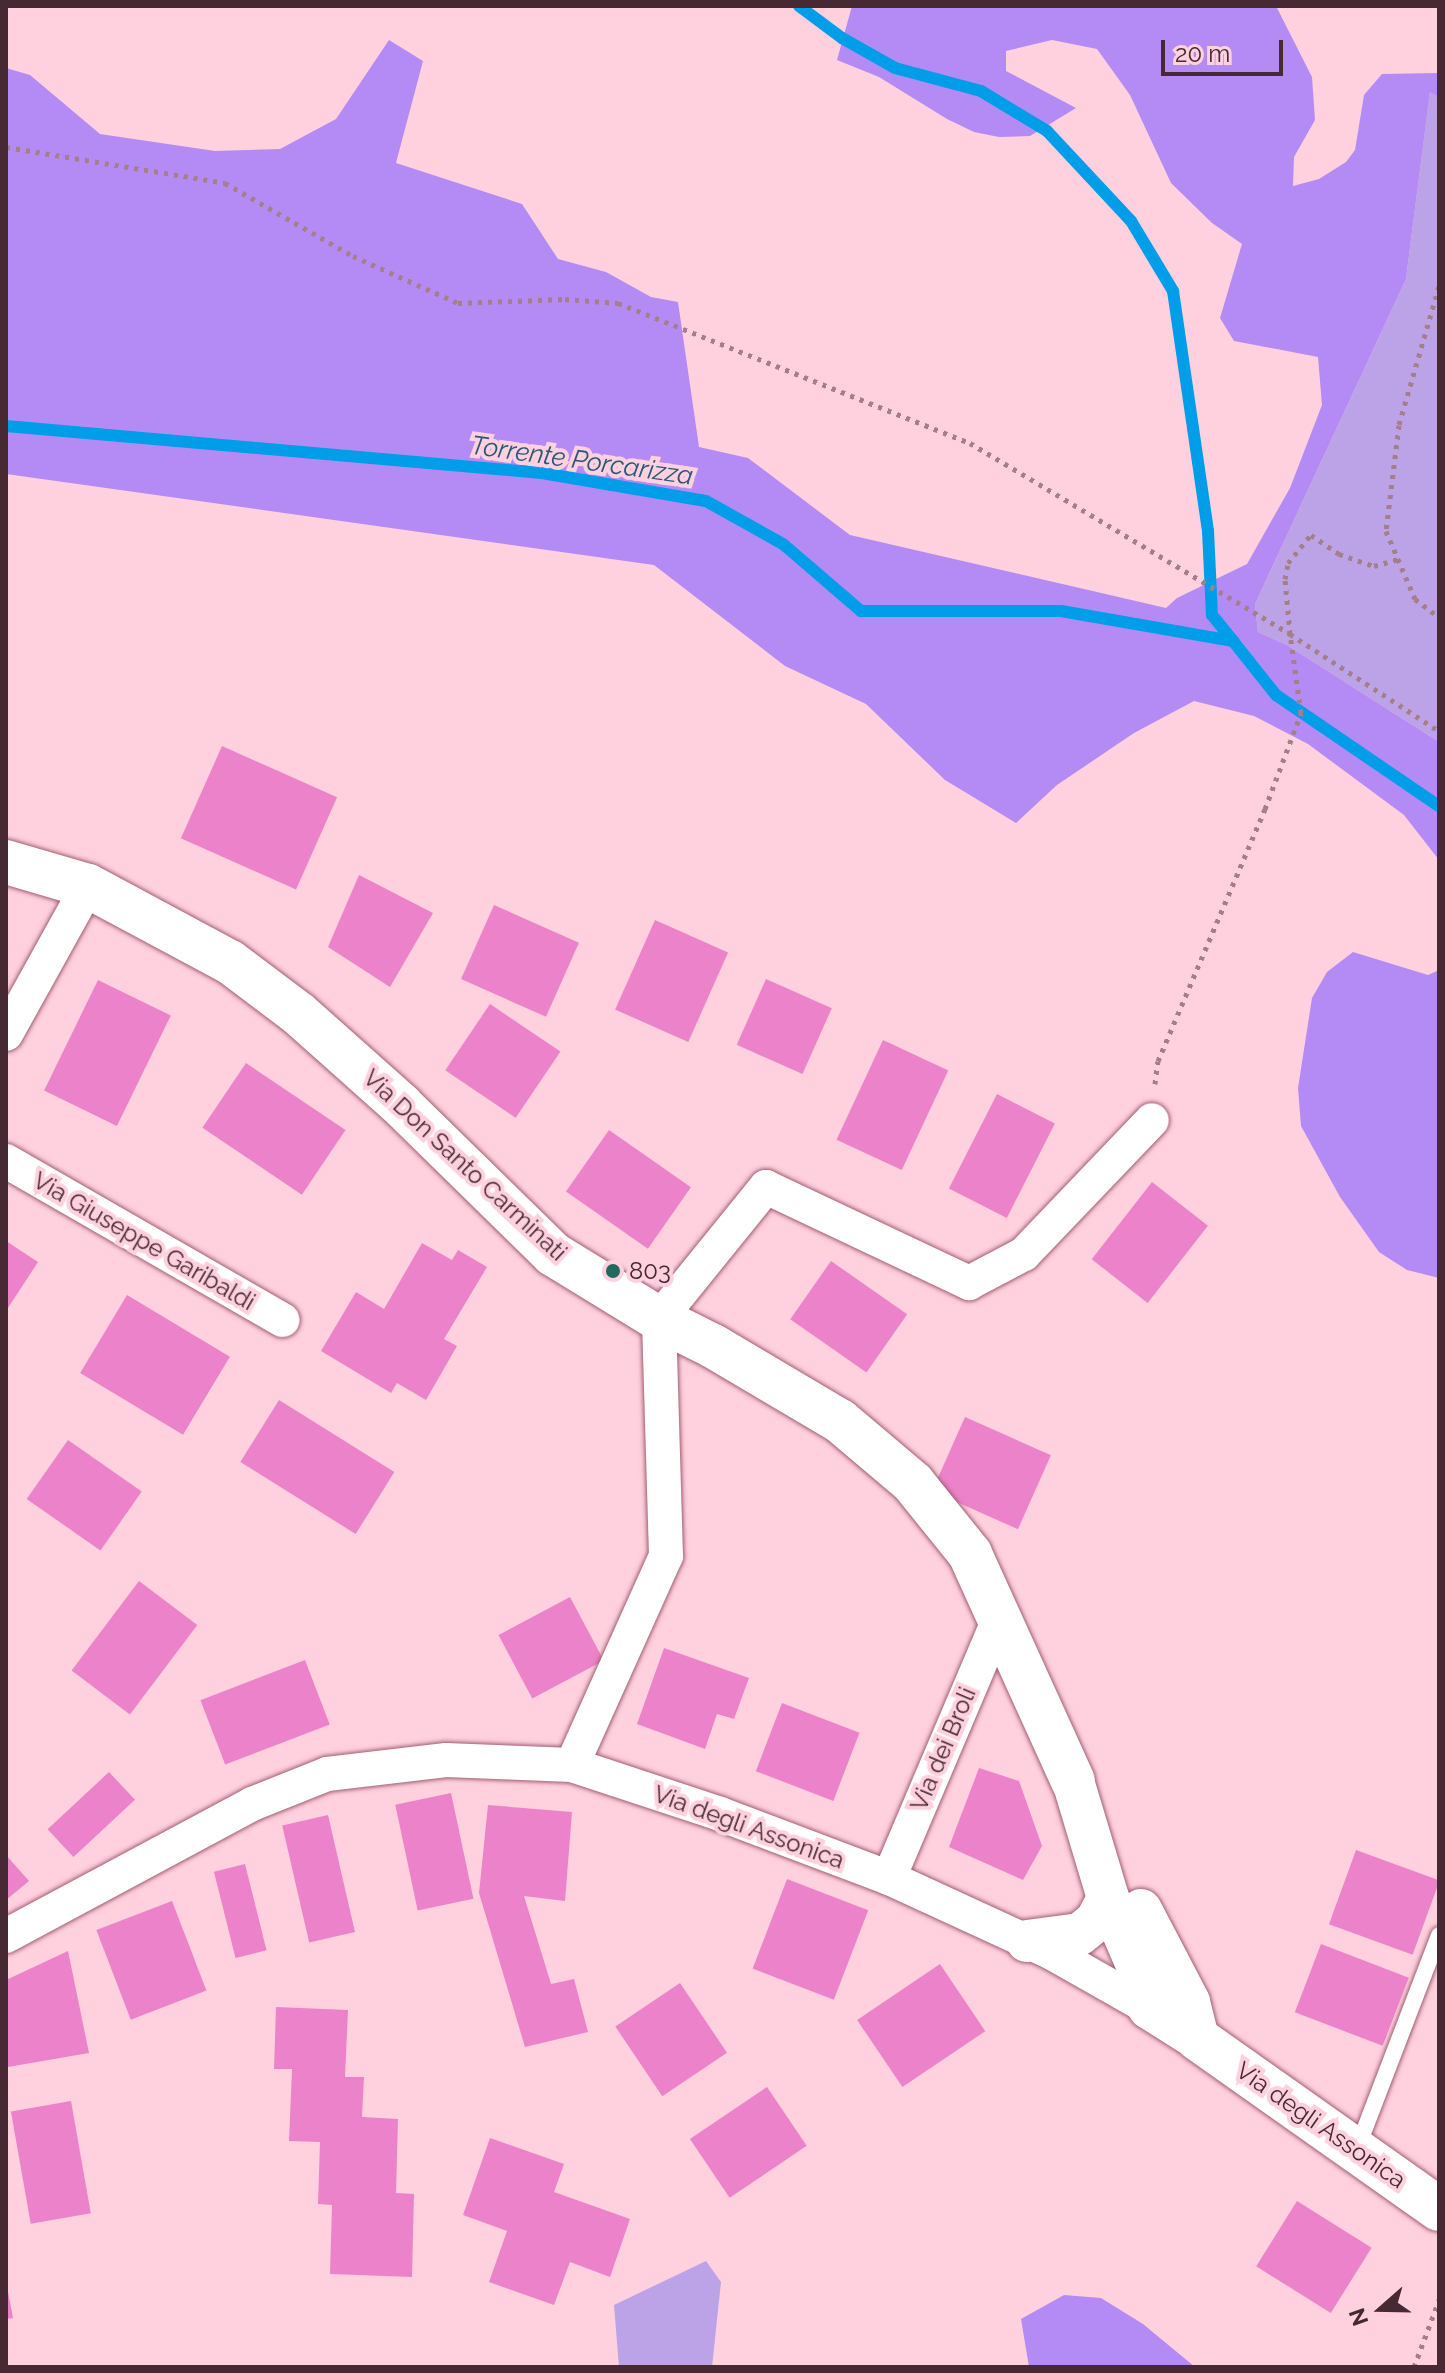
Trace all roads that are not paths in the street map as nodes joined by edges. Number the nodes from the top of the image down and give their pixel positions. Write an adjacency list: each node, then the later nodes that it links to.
1 (6, 862): 2 (main road, Via Don Santo Carminati)
2 (88, 886): 3 (street); 6 (main road, Via Don Santo Carminati)
3 (6, 1034)
4 (1152, 1120): 6 (street)
5 (6, 1161): 7 (street, Via Giuseppe Garibaldi)
6 (659, 1319): 8 (main road, Via Don Santo Carminati); 9 (street)
7 (282, 1320)
8 (998, 1621): 10 (main road, Via Don Santo Carminati); 11 (street, Via dei Broli)
9 (572, 1765): 11 (street, Via degli Assonica); 14 (street, Via degli Assonica)
10 (1073, 1781): 12 (street, Via Don Santo Carminati); 17 (street, Via Don Santo Carminati)
11 (889, 1878): 15 (street, Via degli Assonica)
12 (1108, 1898): 15 (street); 16 (street, Via Don Santo Carminati)
13 (1439, 1935): 18 (lane)
14 (6, 1936)
15 (1027, 1941): 16 (street, Via degli Assonica)
16 (1149, 2008): 17 (street, Via degli Assonica)
17 (1198, 2039): 18 (main road, Via degli Assonica)
18 (1357, 2150): 19 (main road, Via degli Assonica)
19 (1439, 2209)

